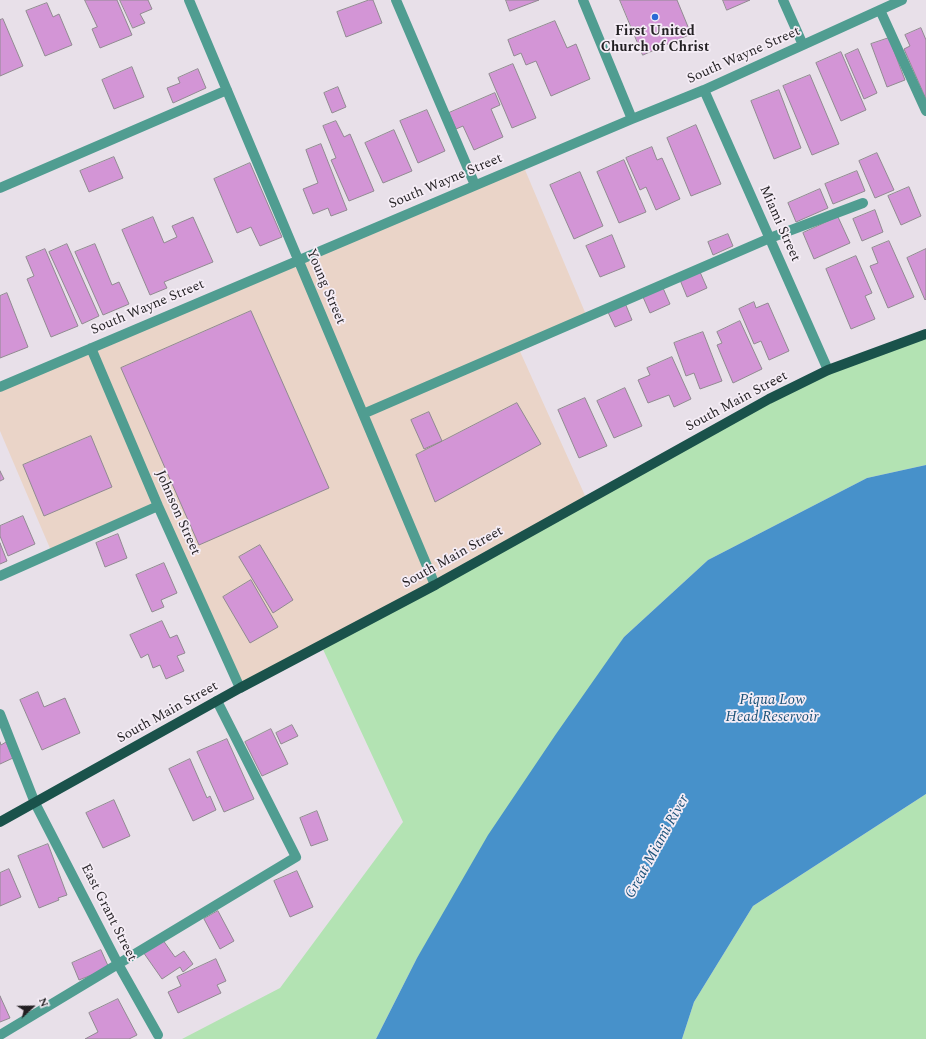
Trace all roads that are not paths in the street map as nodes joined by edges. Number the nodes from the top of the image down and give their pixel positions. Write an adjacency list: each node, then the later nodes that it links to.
1 (189, 0): 8 (street, Young Street)
2 (396, 0): 12 (street)
3 (583, 0): 11 (street)
4 (783, 0): 7 (street)
5 (902, 0): 6 (street, South Wayne Street)
6 (880, 10): 7 (street, South Wayne Street); 10 (street)
7 (803, 45): 9 (street, South Wayne Street)
8 (227, 90): 13 (street); 16 (street, Young Street)
9 (704, 90): 11 (street, South Wayne Street); 15 (street, Miami Street)
10 (926, 111)
11 (632, 119): 12 (street, South Wayne Street)
12 (475, 185): 16 (street, South Wayne Street)
13 (0, 188)
14 (863, 203): 15 (street)
15 (770, 238): 19 (street, Miami Street); 21 (street)
16 (298, 260): 18 (street, South Wayne Street); 21 (street, Young Street)
17 (926, 334): 19 (main road, South Main Street)
18 (91, 348): 20 (street, South Wayne Street); 22 (street, Johnson Street)
19 (828, 370): 24 (main road, South Main Street)
20 (0, 387)
21 (363, 414): 24 (street, Young Street)
22 (158, 506): 23 (street); 25 (street, Johnson Street)
23 (0, 576)
24 (435, 585): 25 (main road, South Main Street)
25 (240, 688): 26 (main road, South Main Street)
26 (217, 701): 28 (main road, South Main Street); 30 (street)
27 (0, 714): 28 (street, East Grant Street)
28 (35, 803): 29 (main road, South Main Street); 30 (street, East Grant Street)
29 (0, 822)
30 (118, 964): 31 (street); 32 (street, East Grant Street)
31 (0, 1035)
32 (158, 1036)

